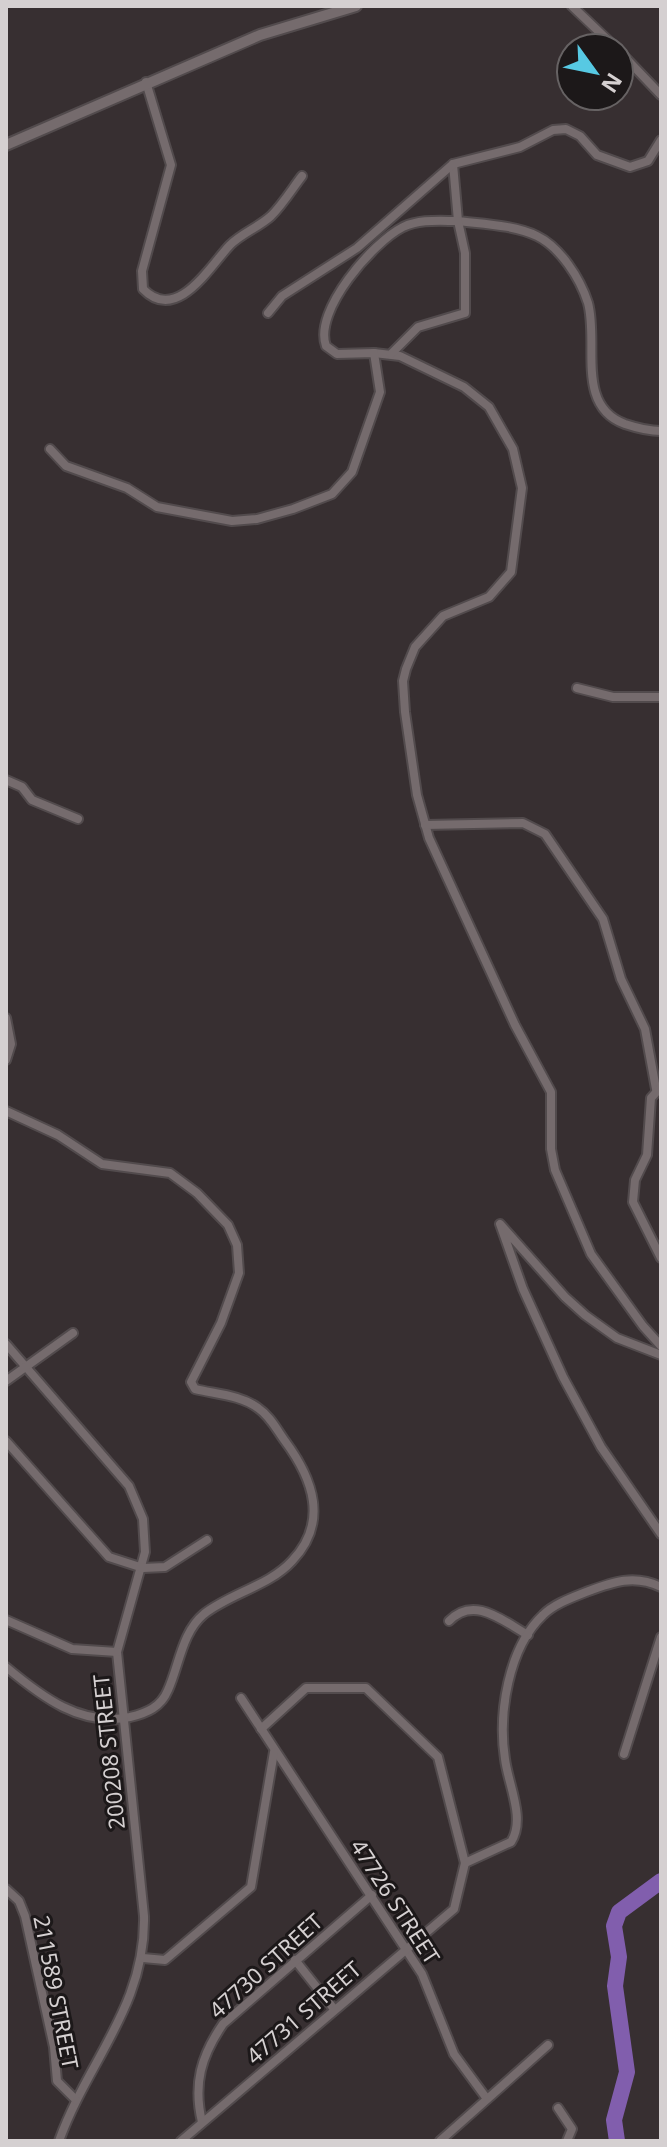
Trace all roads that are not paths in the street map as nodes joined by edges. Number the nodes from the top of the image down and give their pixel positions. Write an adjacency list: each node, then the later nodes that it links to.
1 (356, 6): 5 (street)
2 (572, 6): 3 (street)
3 (599, 32)
4 (635, 68): 6 (street)
5 (146, 82): 8 (street); 10 (street)
6 (661, 95)
7 (661, 140): 9 (street)
8 (6, 145)
9 (453, 164): 11 (street); 12 (street)
10 (302, 176)
11 (458, 221): 13 (street); 14 (street); 15 (street)
12 (268, 313)
13 (374, 353): 14 (street); 16 (street)
14 (391, 354): 21 (street)
15 (661, 431)
16 (50, 449)
17 (577, 688): 18 (street)
18 (661, 697)
19 (6, 780): 20 (street)
20 (78, 819)
21 (425, 825): 24 (street); 29 (street)
22 (6, 1018): 23 (street)
23 (6, 1060)
24 (658, 1088): 26 (street)
25 (6, 1111): 45 (street)
26 (661, 1258)
27 (73, 1333): 31 (street)
28 (6, 1344): 31 (street, 200208 STREET)
29 (661, 1346)
30 (661, 1355): 34 (street)
31 (26, 1366): 32 (street); 36 (street, 200208 STREET)
32 (6, 1381)
33 (6, 1441): 36 (street)
34 (661, 1534)
35 (207, 1540): 36 (street)
36 (143, 1568): 42 (street, 200208 STREET)
37 (661, 1587): 40 (street)
38 (6, 1620): 42 (street)
39 (449, 1621): 40 (street)
40 (528, 1635): 49 (street)
41 (661, 1637): 48 (street)
42 (117, 1652): 45 (street, 200208 STREET)
43 (6, 1667): 45 (street)
44 (241, 1698): 46 (street, 47726 STREET)
45 (122, 1718): 53 (street, 200208 STREET)
46 (261, 1729): 47 (street, 47726 STREET); 49 (street)
47 (275, 1751): 51 (street, 47726 STREET); 53 (street)
48 (624, 1754)
49 (465, 1863): 52 (street, 47731 STREET)
50 (6, 1889): 58 (street, 211589 STREET)
51 (372, 1895): 52 (street, 47726 STREET); 54 (street, 47730 STREET)
52 (406, 1947): 55 (street, 47731 STREET); 57 (street, 47726 STREET)
53 (143, 1958): 58 (street, 200208 STREET)
54 (295, 1960): 55 (street); 60 (street, 47730 STREET)
55 (334, 2009): 60 (street, 47731 STREET)
56 (548, 2045): 57 (street)
57 (487, 2099): 63 (street)
58 (76, 2100): 61 (street, 200208 STREET)
59 (558, 2108): 64 (street)
60 (202, 2122): 62 (street, 47731 STREET)
61 (59, 2141)
62 (181, 2141)
63 (440, 2141)
64 (567, 2141)

